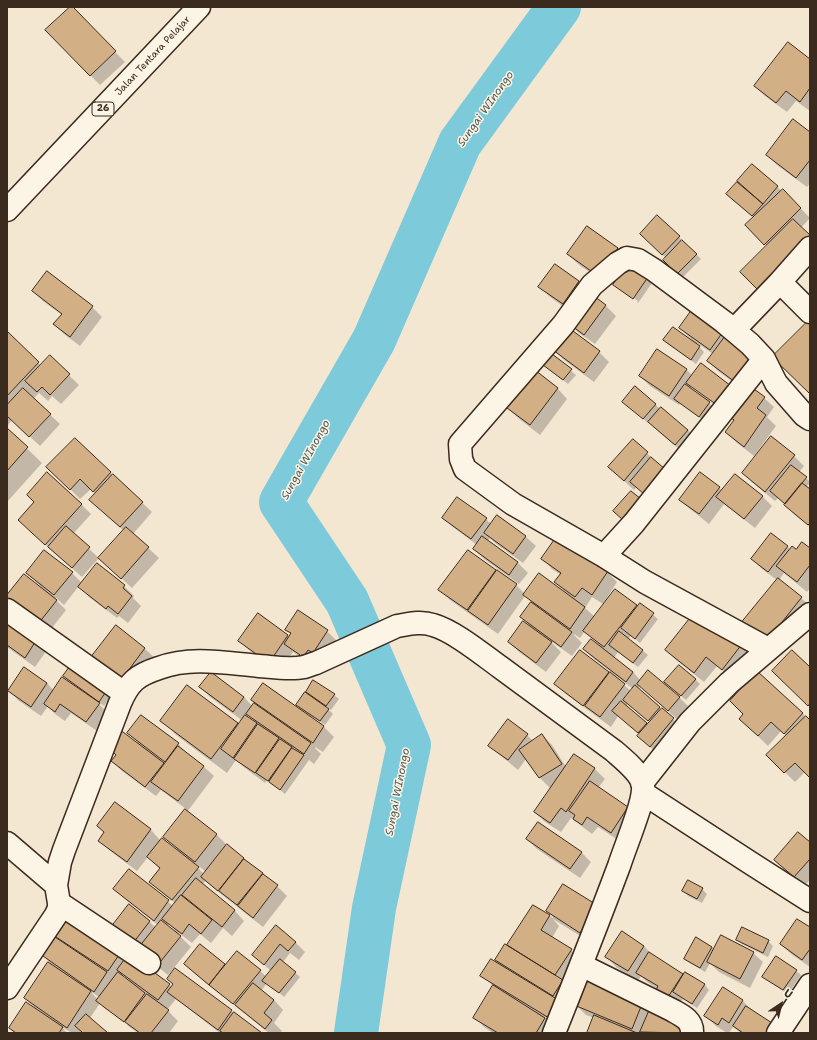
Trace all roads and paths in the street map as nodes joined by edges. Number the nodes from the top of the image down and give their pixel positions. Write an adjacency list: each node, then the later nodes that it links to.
1 (199, 7): 2 (street, Jalan Tentara Pelajar / 26)
2 (7, 210)
3 (810, 248): 4 (street)
4 (780, 282): 5 (street); 6 (street)
5 (810, 312)
6 (734, 330): 7 (street); 9 (street)
7 (764, 359): 8 (street); 9 (street)
8 (810, 419)
9 (604, 556): 12 (street)
10 (7, 610): 13 (street)
11 (810, 614): 12 (street)
12 (768, 649): 14 (street)
13 (124, 693): 14 (street); 16 (street)
14 (643, 788): 17 (street); 19 (street)
15 (7, 843): 16 (street)
16 (57, 894): 18 (street); 21 (street)
17 (810, 901)
18 (149, 963)
19 (581, 965): 22 (street); 23 (street)
20 (810, 985): 24 (street)
21 (7, 988)
22 (554, 1033)
23 (692, 1033)
24 (778, 1033)

